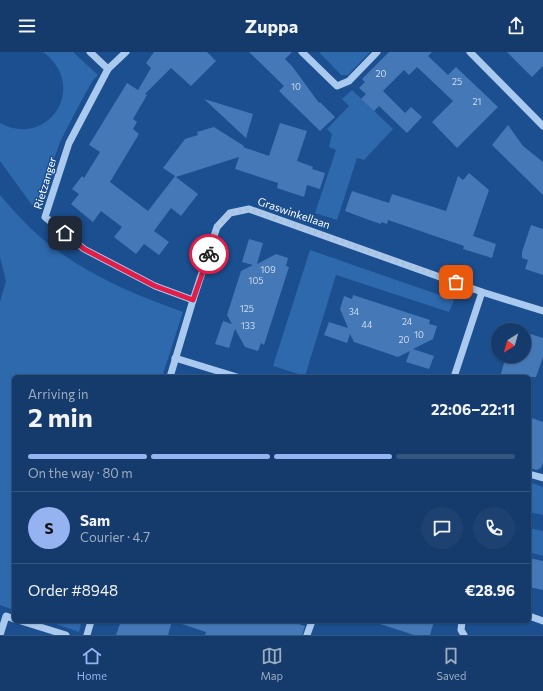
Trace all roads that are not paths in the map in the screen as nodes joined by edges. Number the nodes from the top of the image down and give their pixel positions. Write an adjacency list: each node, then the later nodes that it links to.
1 (90, 52): 6 (street)
2 (126, 52): 6 (street, Rietzanger)
3 (302, 52): 4 (street)
4 (377, 52)
5 (470, 52): 7 (street)
6 (108, 70): 9 (street, Rietzanger)
7 (543, 126)
8 (482, 292): 9 (street, Graswinkellaan); 10 (street, Graswinkellaan); 14 (street)
9 (193, 300): 11 (street, Graswinkellaan)
10 (543, 311)
11 (175, 358): 12 (street, Graswinkellaan); 13 (street)
12 (171, 375)
13 (230, 375)
14 (455, 375)
15 (531, 475): 16 (street)
16 (543, 478)
17 (531, 617): 19 (street)
18 (12, 618): 25 (street)
19 (543, 621)
20 (25, 623): 24 (street)
21 (90, 623): 27 (street)
22 (311, 623): 28 (street)
23 (462, 623): 29 (street)
24 (43, 631): 26 (street)
25 (0, 635)
26 (66, 635)
27 (86, 635)
28 (307, 635)
29 (464, 635)

